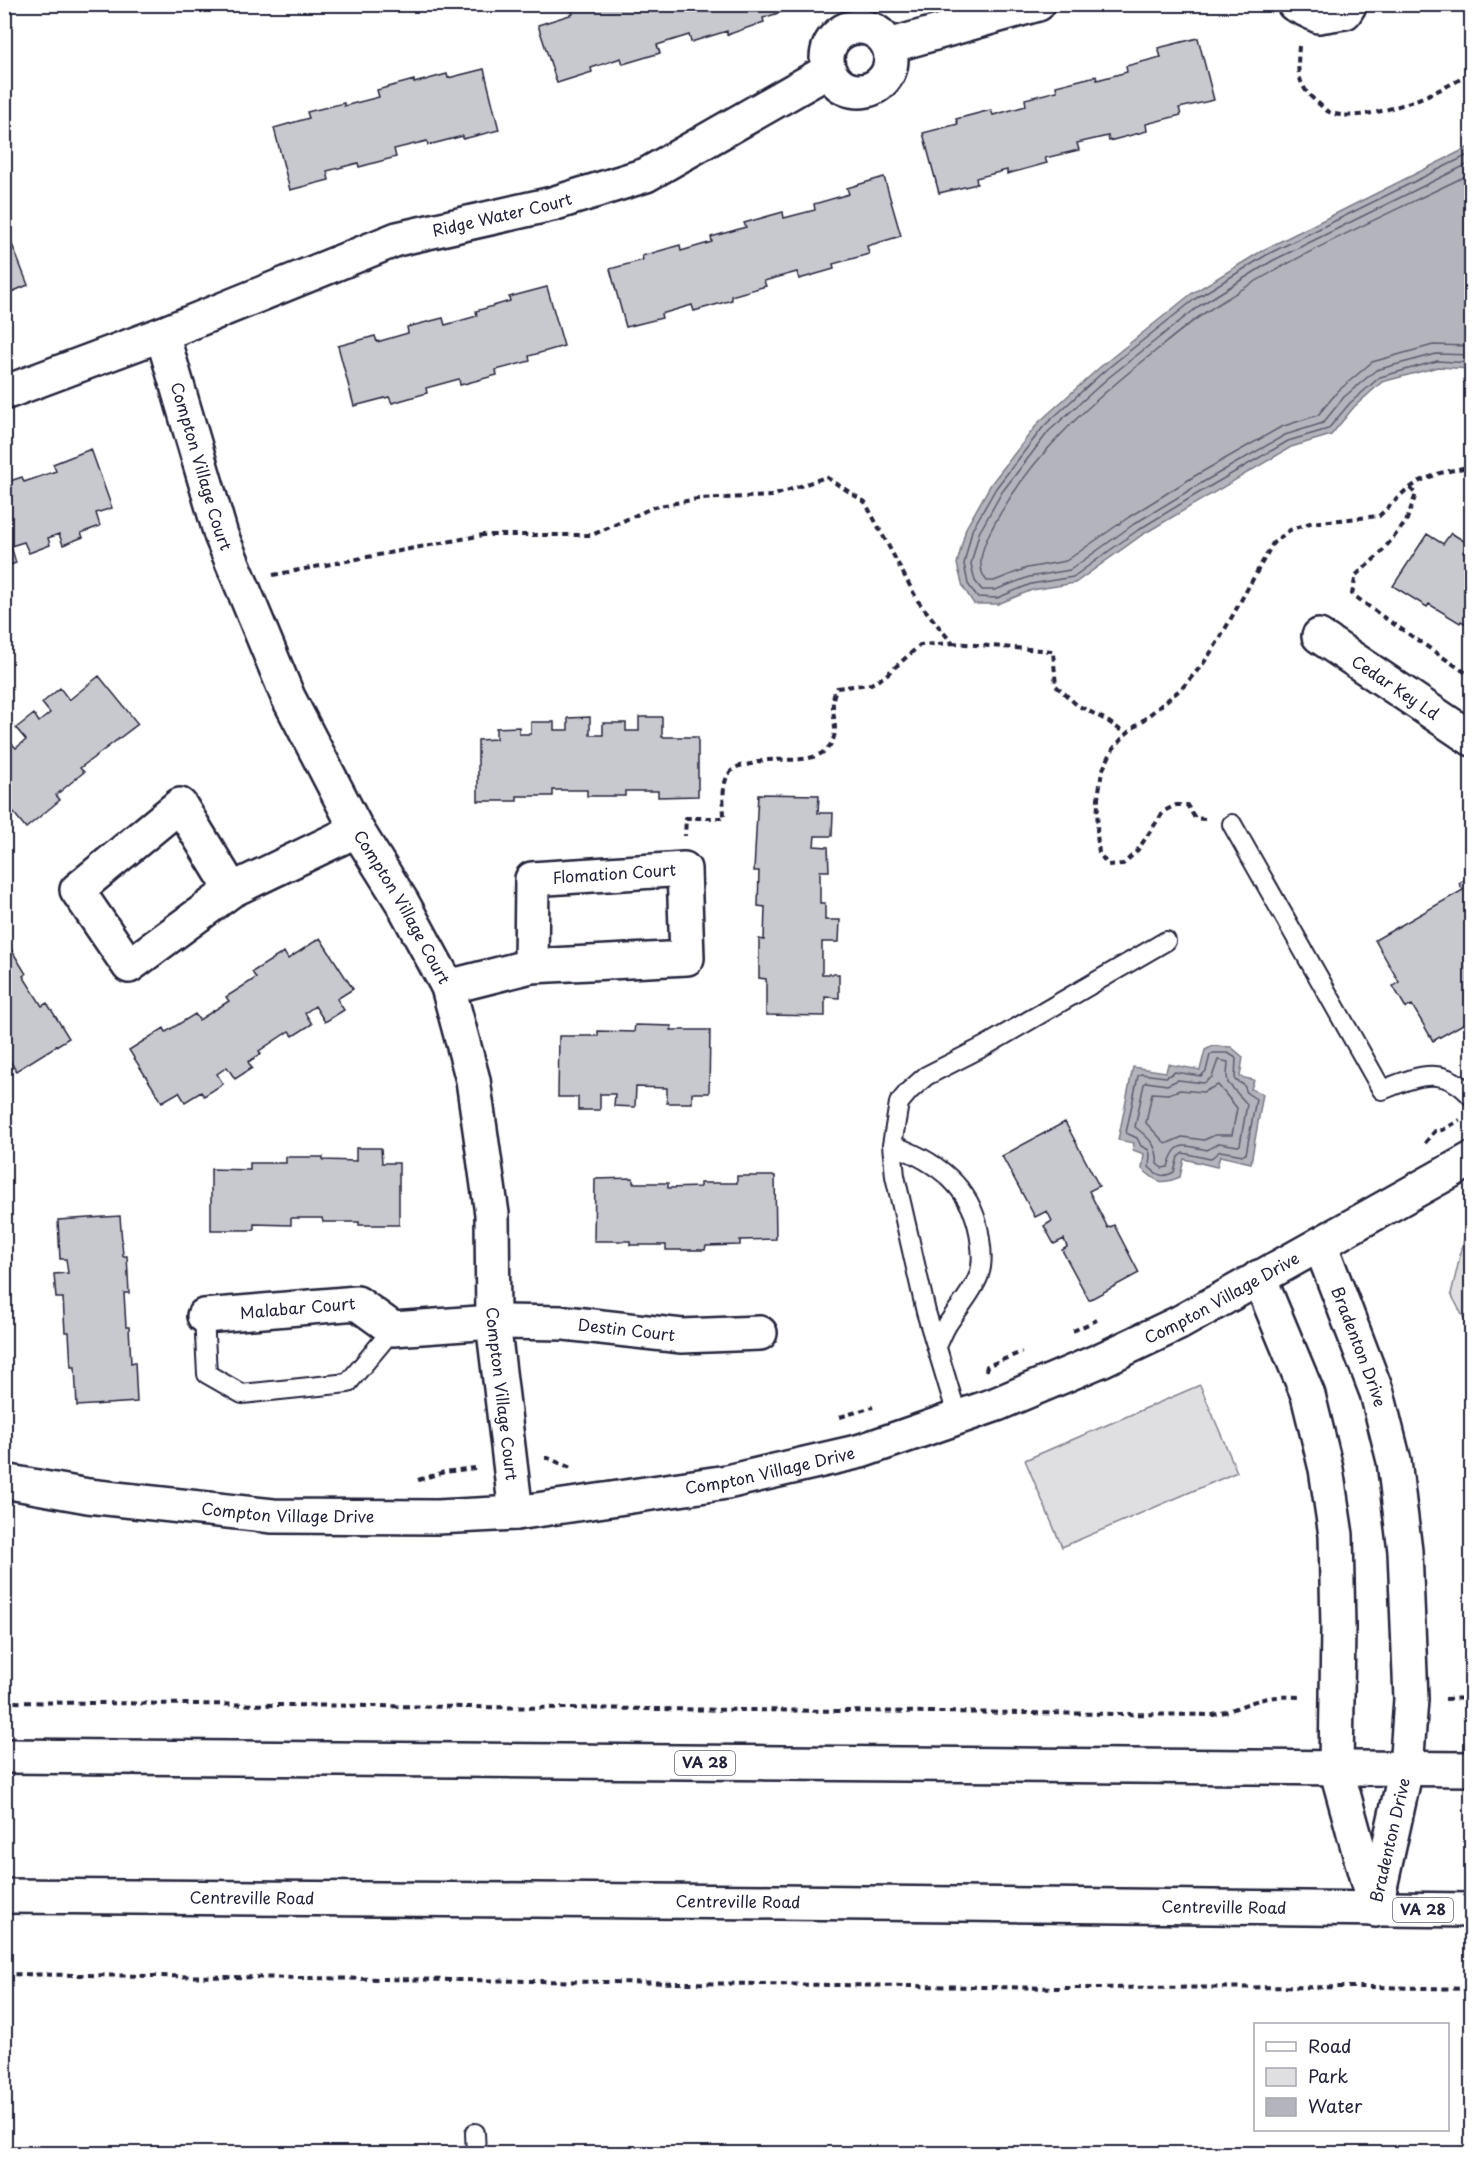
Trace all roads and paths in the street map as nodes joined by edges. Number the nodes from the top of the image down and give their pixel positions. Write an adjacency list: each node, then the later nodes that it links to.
1 (1038, 4): 4 (main road)
2 (1350, 4): 3 (main road)
3 (1301, 7): 6 (path)
4 (889, 46): 5 (main road); 5 (main road)
5 (828, 71): 7 (main road, Ridge Water Court)
6 (1472, 72)
7 (162, 334): 8 (main road, Ridge Water Court); 11 (main road, Compton Village Court)
8 (4, 393)
9 (1472, 466): 10 (path)
10 (1410, 488): 14 (path); 15 (path)
11 (242, 587): 13 (path); 18 (main road, Compton Village Court)
12 (1319, 636): 16 (main road, Cedar Key Ld)
13 (952, 643): 15 (path); 19 (path)
14 (1472, 677)
15 (1126, 734): 17 (path)
16 (1472, 739)
17 (1232, 824): 24 (lane)
18 (357, 830): 20 (main road); 23 (main road, Compton Village Court)
19 (684, 869): 22 (main road, Flomation Court); 22 (main road, Flomation Court)
20 (232, 890): 20 (main road)
21 (1166, 941): 26 (lane)
22 (531, 966): 23 (main road, Flomation Court)
23 (448, 987): 33 (main road, Compton Village Court)
24 (1472, 1097)
25 (1462, 1119): 27 (path)
26 (892, 1145): 37 (lane); 37 (lane)
27 (1422, 1146)
28 (1472, 1159): 29 (main road, Compton Village Drive)
29 (1320, 1244): 30 (main road, Compton Village Drive); 54 (main road, Bradenton Drive)
30 (1259, 1277): 41 (main road, Compton Village Drive); 53 (main road, Bradenton Drive)
31 (204, 1316): 34 (main road, Malabar Court); 34 (lane)
32 (1097, 1320): 36 (path)
33 (493, 1322): 34 (main road); 35 (main road, Destin Court); 43 (main road, Compton Village Court)
34 (393, 1329)
35 (760, 1333)
36 (1064, 1335)
37 (937, 1346): 39 (lane)
38 (1031, 1349): 39 (path)
39 (948, 1384): 41 (lane)
40 (876, 1406): 42 (path)
41 (958, 1418): 47 (main road, Compton Village Drive)
42 (832, 1419)
43 (510, 1463): 44 (path); 46 (path); 47 (main road, Compton Village Court)
44 (583, 1468)
45 (4, 1481): 47 (main road, Compton Village Drive)
46 (412, 1482)
47 (516, 1513)
48 (1310, 1698): 51 (path)
49 (1472, 1698): 50 (path)
50 (1455, 1699)
51 (4, 1702)
52 (4, 1756): 53 (main road, VA 28)
53 (1336, 1768): 54 (main road, VA 28); 57 (main road, Bradenton Drive)
54 (1406, 1769): 55 (main road, VA 28); 57 (main road, Bradenton Drive)
55 (1472, 1769)
56 (4, 1896): 57 (main road, Centreville Road / VA 28)
57 (1375, 1910): 58 (main road, Centreville Road / VA 28)
58 (1472, 1910)
59 (4, 1974): 60 (path)
60 (1472, 1989)
61 (475, 2133): 62 (lane)
62 (476, 2154)

